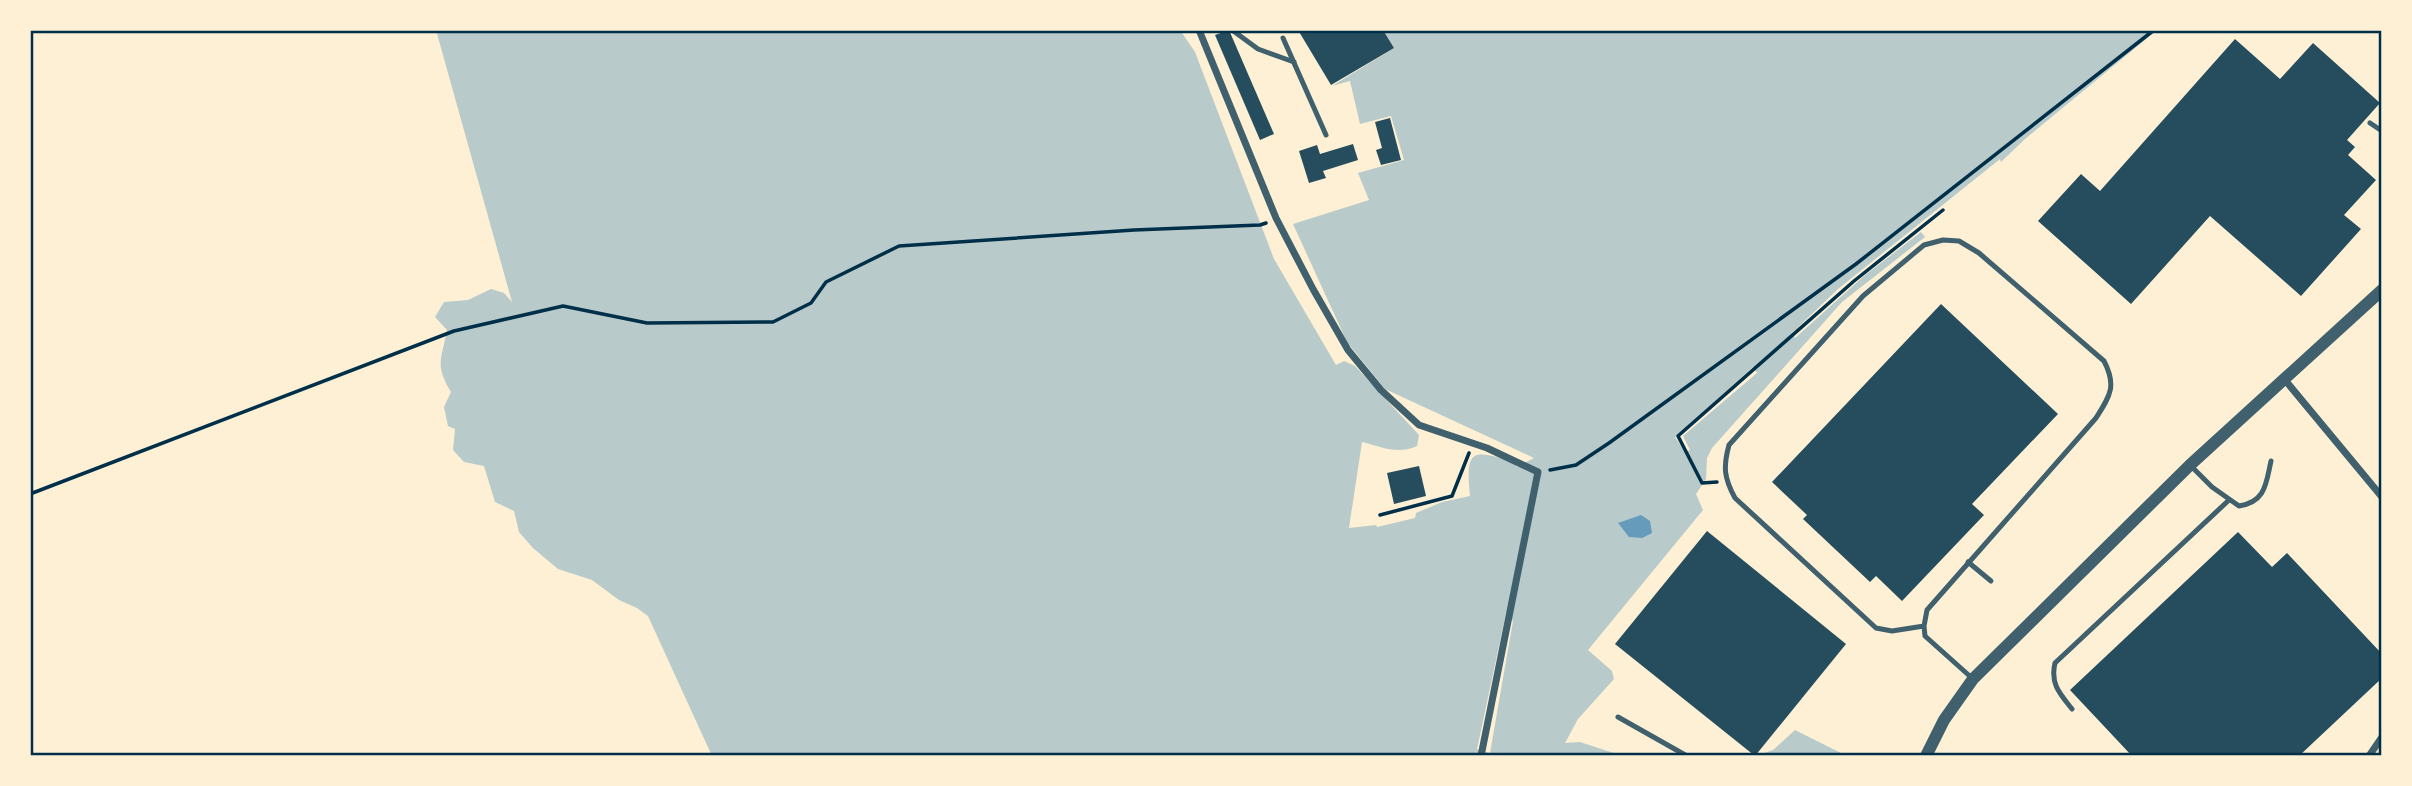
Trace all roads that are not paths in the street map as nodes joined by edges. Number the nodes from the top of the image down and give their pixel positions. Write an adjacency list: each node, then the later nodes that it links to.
1 (1199, 30): 21 (street)
2 (1232, 30): 4 (lane)
3 (1283, 38): 4 (lane)
4 (1294, 62): 7 (lane)
5 (2370, 122): 6 (lane)
6 (2382, 131)
7 (1326, 135)
8 (2382, 290): 9 (street)
9 (2285, 380): 11 (street); 12 (street)
10 (2271, 461): 13 (lane)
11 (2190, 466): 13 (lane); 17 (street)
12 (2382, 497)
13 (2229, 500): 18 (lane)
14 (1968, 562): 15 (lane); 16 (lane); 16 (lane)
15 (1991, 582)
16 (1924, 626): 17 (lane)
17 (1973, 679): 23 (street)
18 (2073, 709)
19 (1618, 717): 22 (lane)
20 (2382, 737): 24 (street)
21 (1481, 756)
22 (1687, 756)
23 (1926, 756)
24 (2369, 756)

